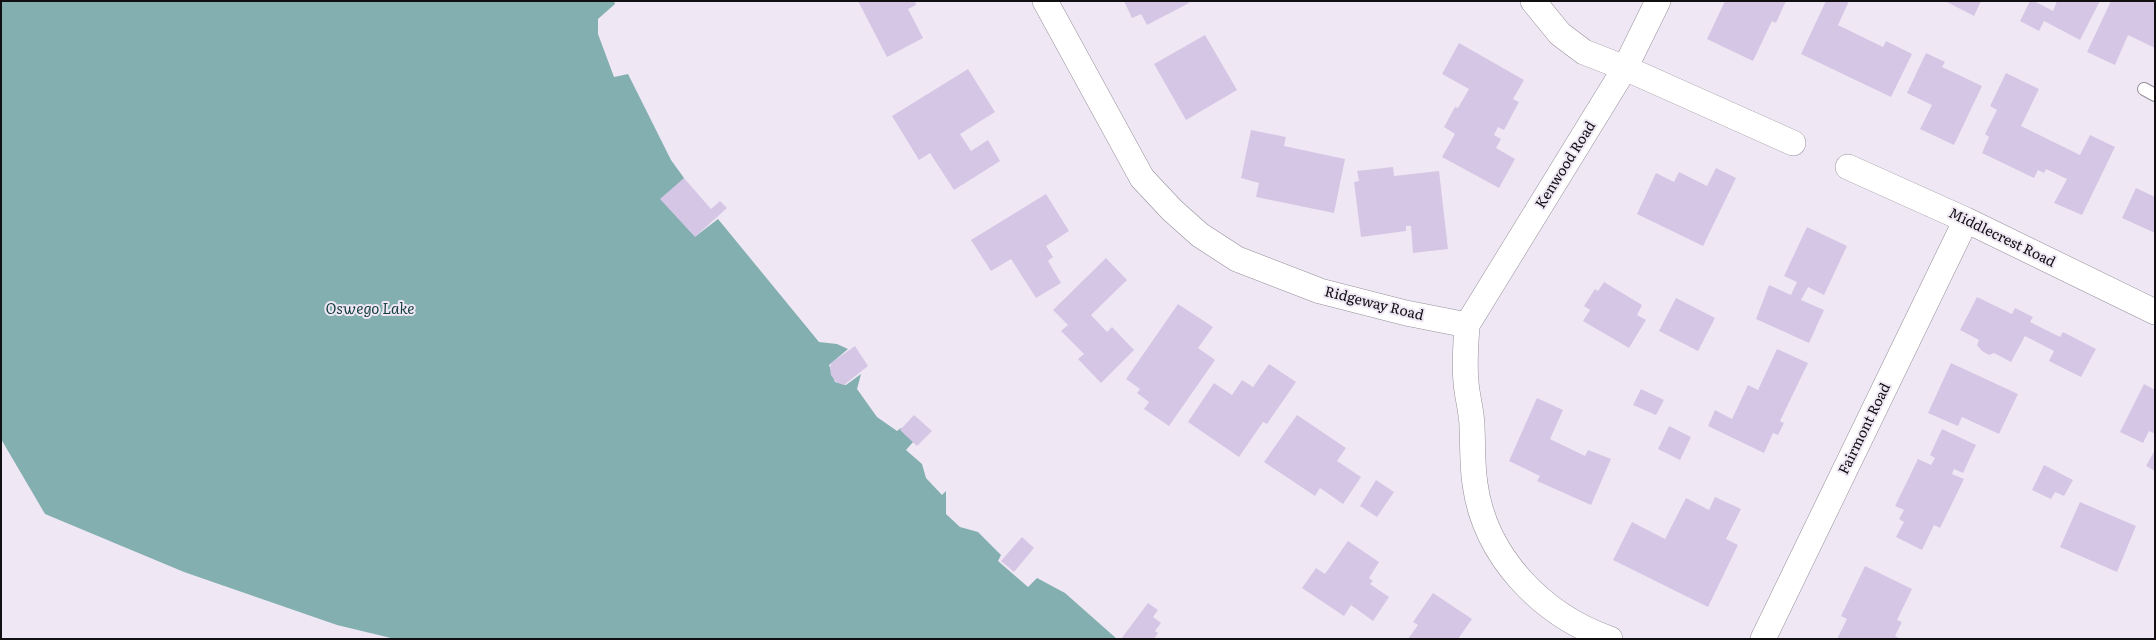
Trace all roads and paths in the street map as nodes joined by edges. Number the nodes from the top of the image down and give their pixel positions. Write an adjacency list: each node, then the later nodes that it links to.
1 (1045, 1): 9 (street, Ridgeway Road)
2 (1533, 1): 4 (street)
3 (1658, 1): 4 (street, Kenwood Road)
4 (1625, 68): 5 (street); 9 (street, Kenwood Road)
5 (1793, 143)
6 (1848, 167): 7 (street, Middlecrest Road)
7 (1966, 220): 8 (street, Middlecrest Road); 11 (street, Fairmont Road)
8 (2155, 312)
9 (1467, 325): 10 (street)
10 (1610, 639)
11 (1763, 639)

